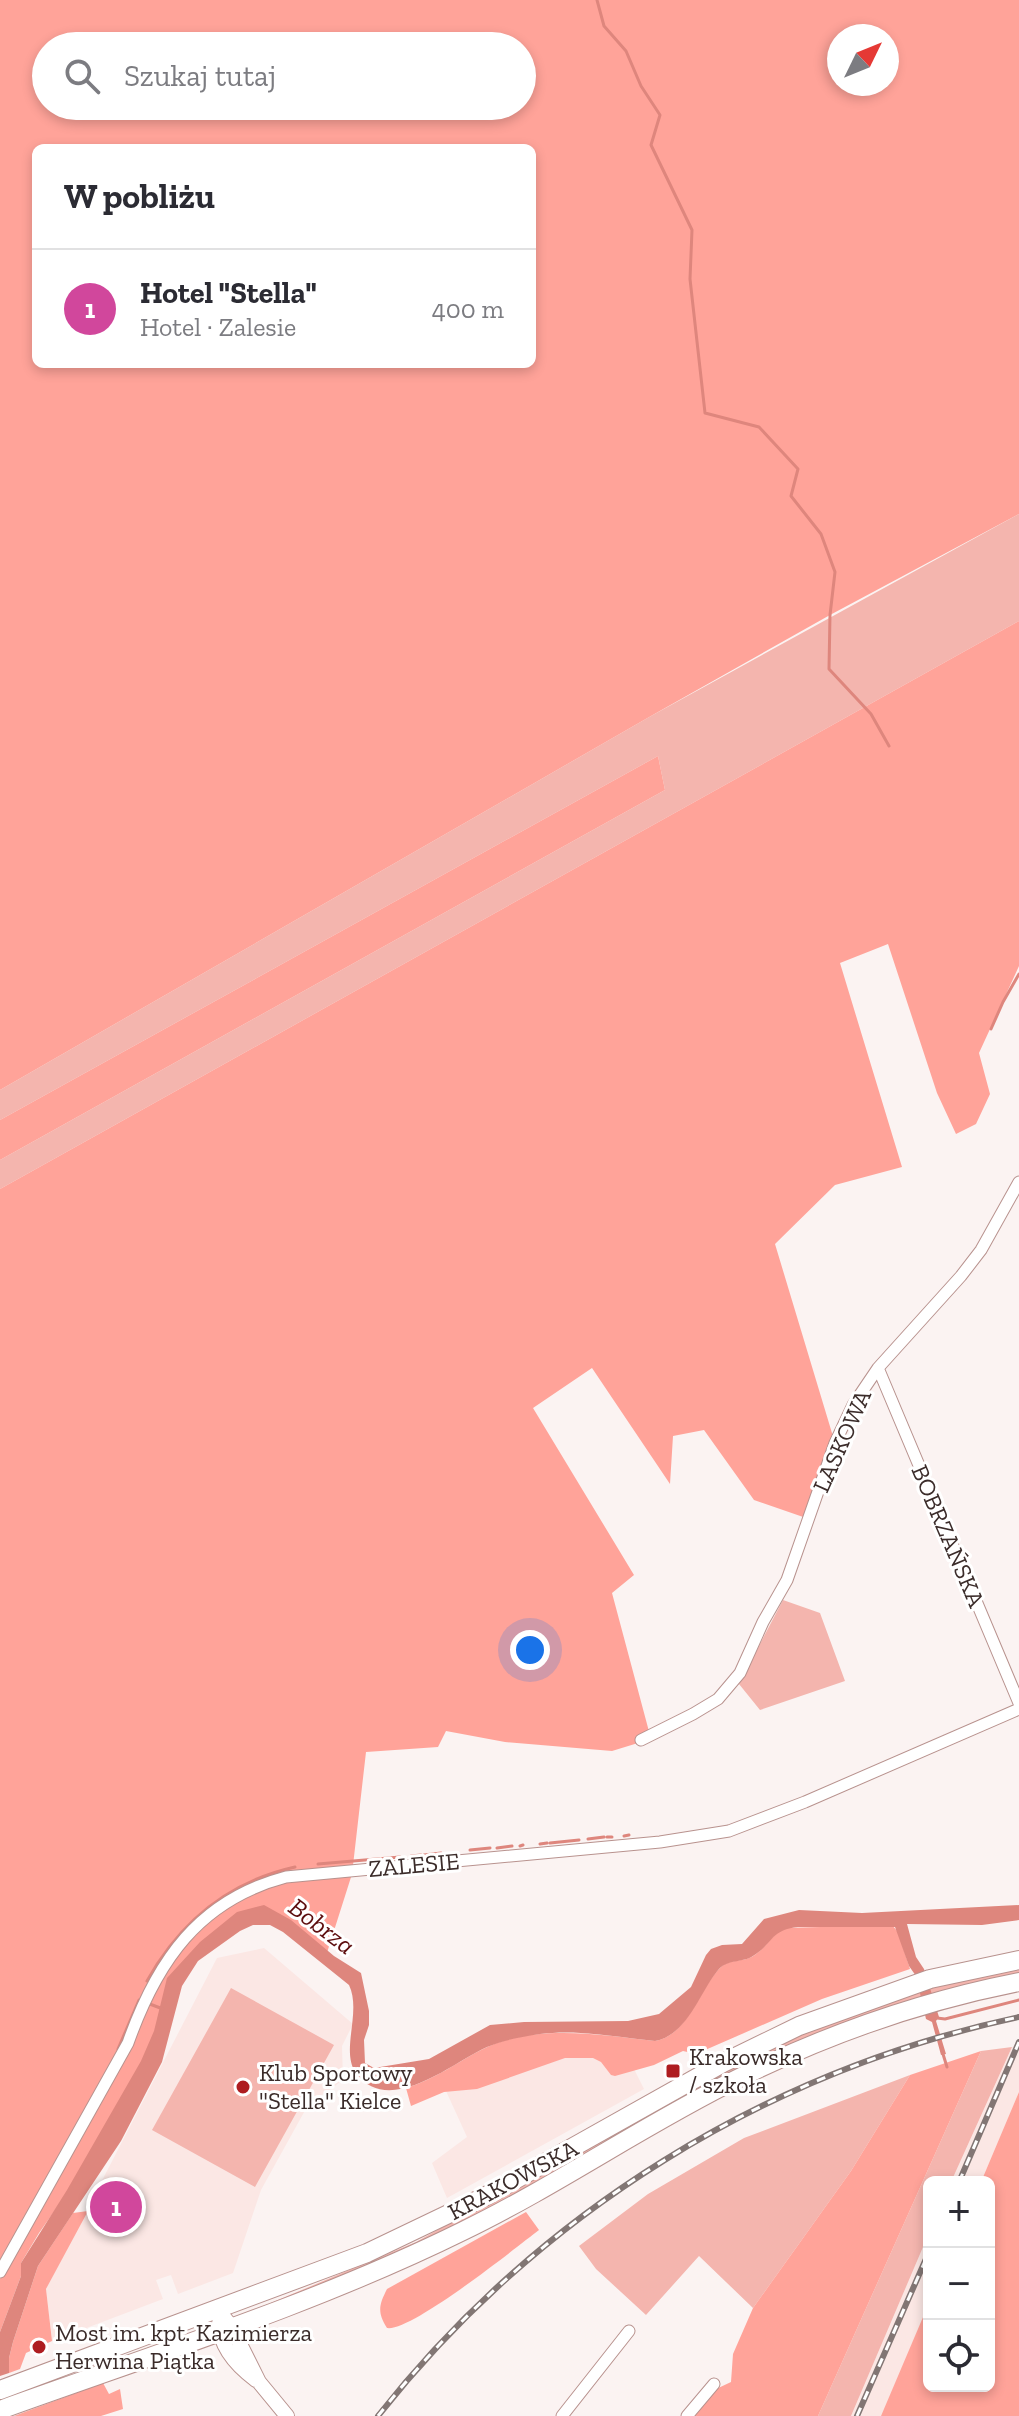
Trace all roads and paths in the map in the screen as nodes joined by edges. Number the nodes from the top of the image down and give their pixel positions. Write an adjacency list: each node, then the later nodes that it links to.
1 (1019, 1182): 2 (street, LASKOWA)
2 (878, 1368): 3 (street, BOBRZAŃSKA); 4 (street, LASKOWA)
3 (1019, 1706): 7 (street, ZALESIE)
4 (641, 1740)
5 (1019, 1960): 8 (main road, KRAKOWSKA)
6 (1019, 1982): 9 (main road, KRAKOWSKA)
7 (0, 2272)
8 (218, 2310): 9 (street); 12 (main road, KRAKOWSKA)
9 (225, 2328): 12 (main road, KRAKOWSKA); 15 (street)
10 (629, 2331): 16 (street)
11 (714, 2384): 17 (street)
12 (41, 2385): 13 (main road, KRAKOWSKA); 14 (main road, KRAKOWSKA)
13 (0, 2390)
14 (0, 2410)
15 (283, 2415)
16 (562, 2416)
17 (687, 2416)

